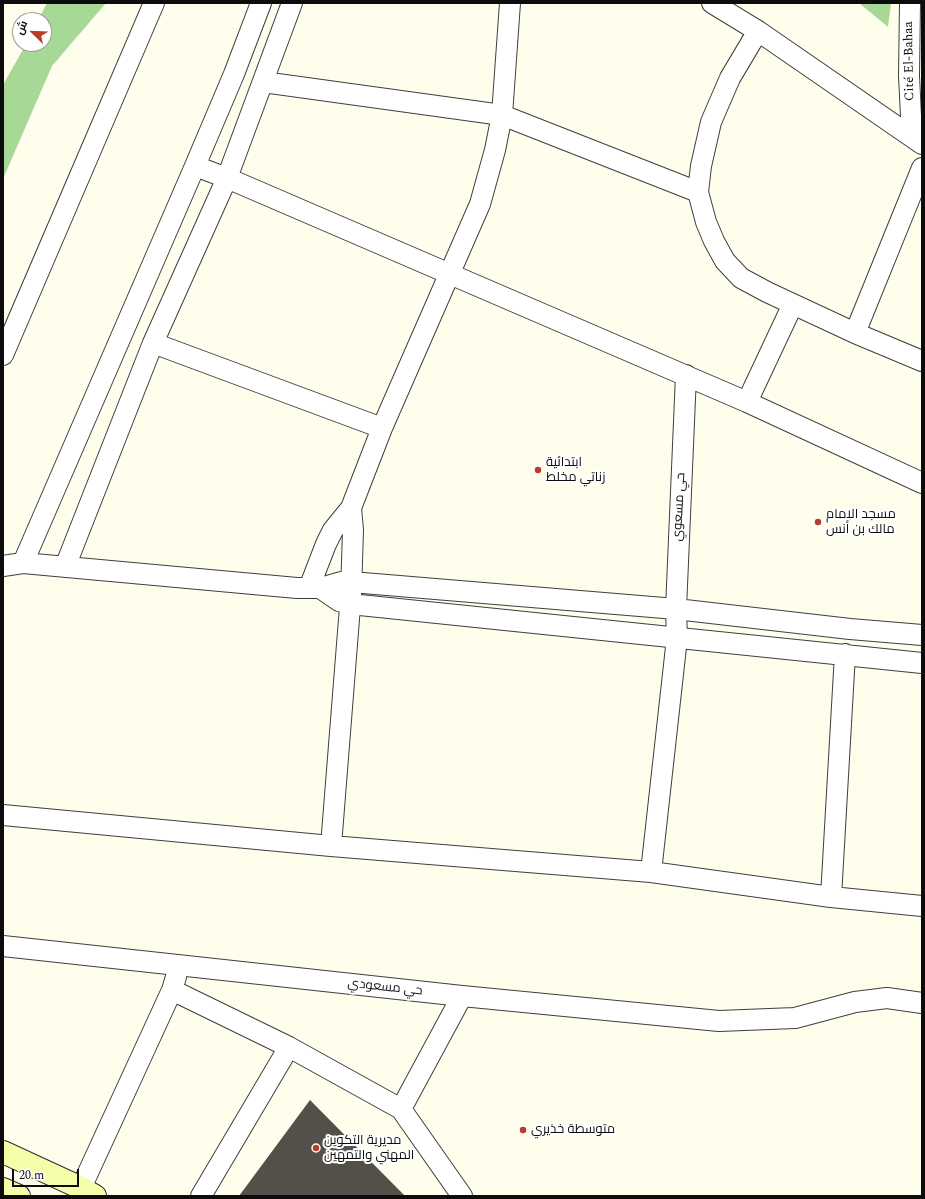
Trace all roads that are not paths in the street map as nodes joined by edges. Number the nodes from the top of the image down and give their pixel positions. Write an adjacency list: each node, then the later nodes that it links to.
1 (154, 3): 19 (street)
2 (261, 3): 11 (street)
3 (292, 3): 8 (street)
4 (510, 3): 9 (street)
5 (712, 3): 7 (street)
6 (910, 3): 10 (street, Cité El-Bahaa)
7 (758, 31): 10 (street); 14 (street)
8 (263, 82): 9 (street); 13 (street)
9 (502, 115): 14 (street); 15 (street)
10 (921, 143)
11 (195, 166): 13 (street); 26 (street)
12 (922, 168): 17 (street)
13 (227, 178): 15 (street); 18 (street)
14 (698, 192): 16 (street)
15 (450, 274): 21 (street); 23 (street)
16 (793, 304): 17 (street); 22 (street)
17 (855, 333): 20 (street)
18 (153, 343): 23 (street); 28 (street)
19 (3, 355)
20 (922, 362)
21 (686, 375): 22 (street); 32 (street, حي مسعوي)
22 (747, 402): 24 (street)
23 (382, 428): 25 (street)
24 (922, 483)
25 (351, 508): 29 (street); 30 (street)
26 (23, 563): 27 (street); 28 (street)
27 (3, 566)
28 (65, 567): 30 (street)
29 (351, 582): 30 (street); 31 (street); 32 (street)
30 (314, 588): 31 (street)
31 (350, 604): 34 (street); 38 (street)
32 (676, 609): 33 (street); 34 (street, حي مسعوي)
33 (922, 635)
34 (677, 638): 35 (street); 39 (street, حي مسعوي)
35 (845, 654): 36 (street); 40 (street)
36 (922, 663)
37 (3, 815): 38 (street)
38 (331, 846): 39 (street)
39 (651, 872): 40 (street)
40 (831, 897): 41 (street)
41 (922, 906)
42 (3, 946): 43 (street, حي مسعودي)
43 (180, 966): 44 (street); 45 (street, حي مسعودي)
44 (172, 990): 47 (street); 51 (street)
45 (462, 996): 46 (street, حي مسعودي); 48 (street)
46 (922, 1002)
47 (289, 1047): 48 (street); 53 (street)
48 (401, 1109): 54 (street)
49 (3, 1152): 51 (main road)
50 (3, 1189): 52 (main road)
51 (88, 1192)
52 (19, 1196)
53 (201, 1196)
54 (462, 1196)

